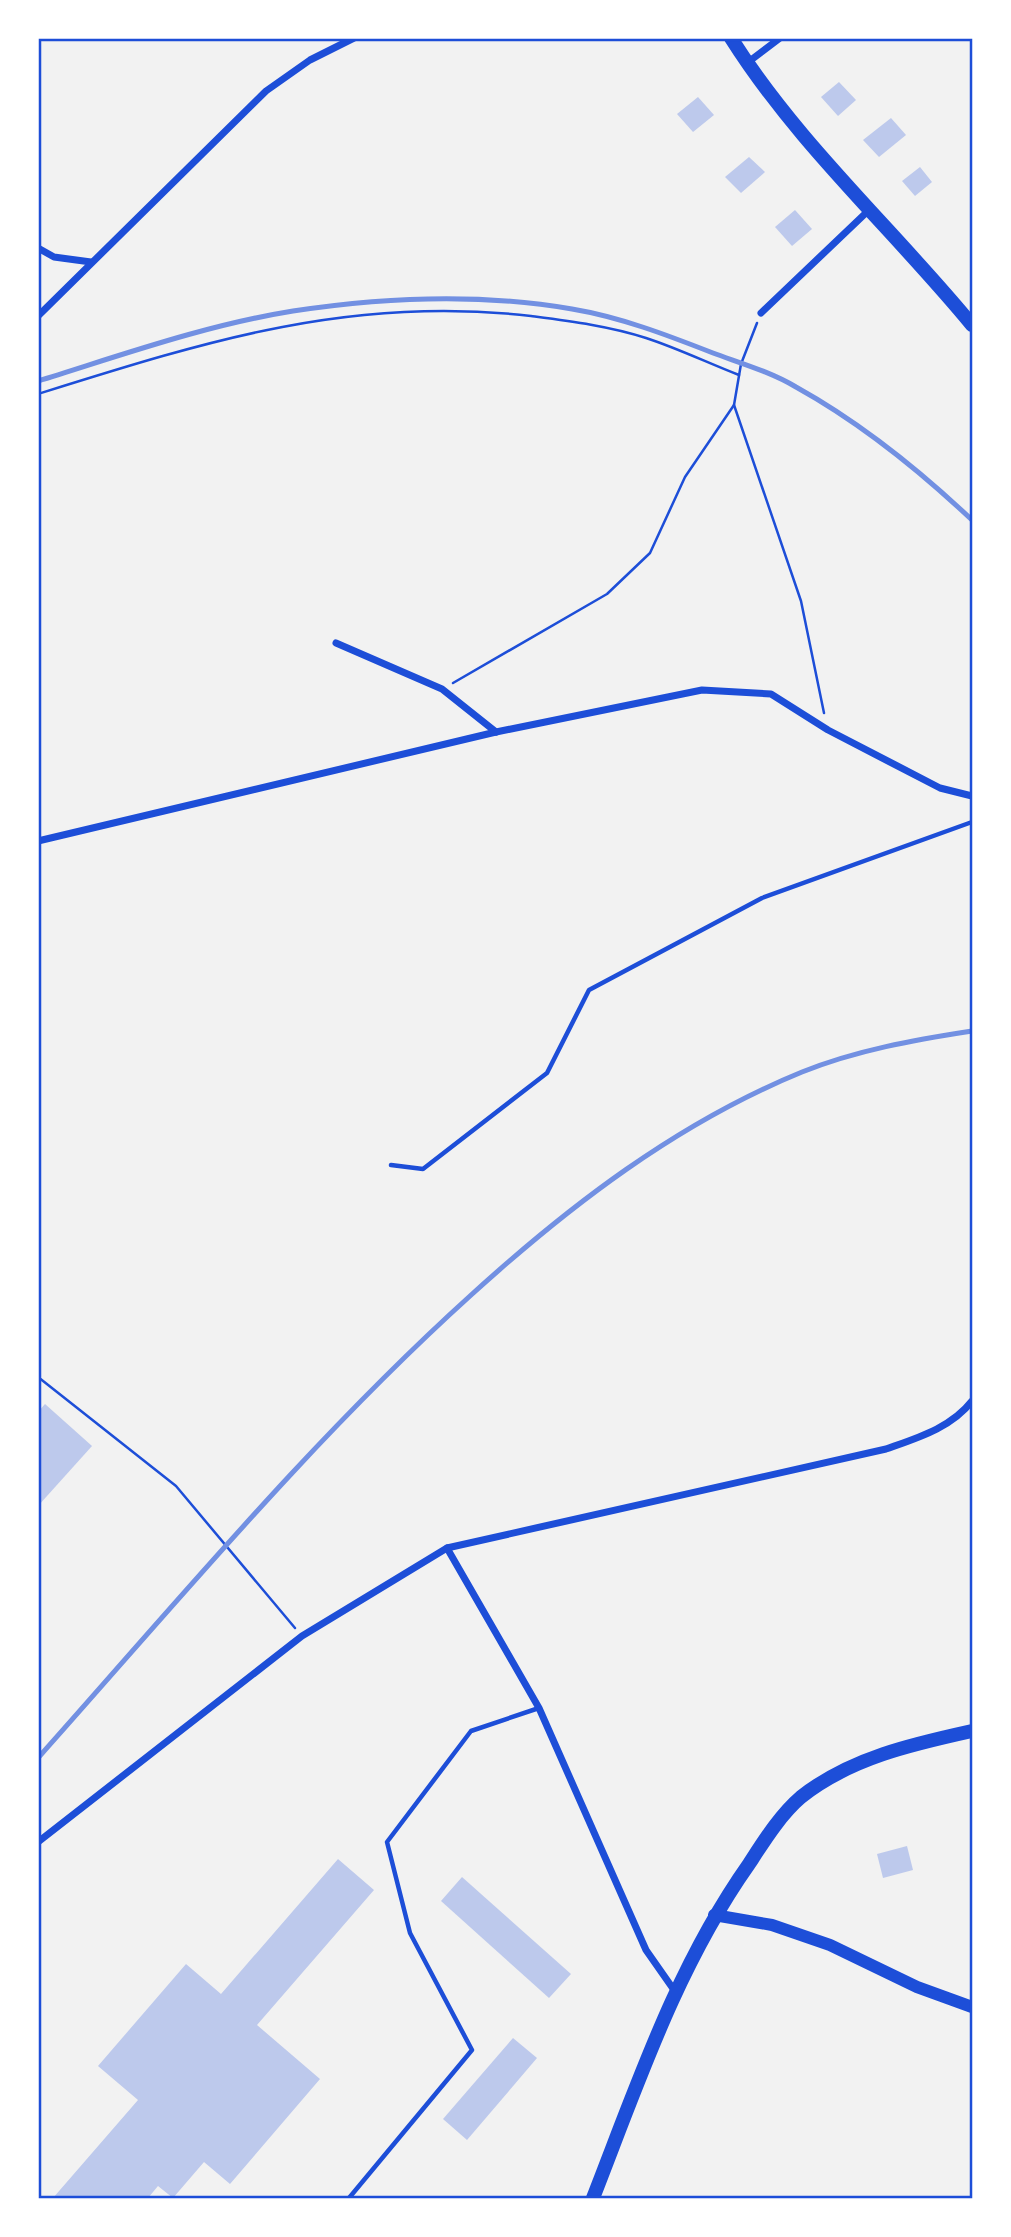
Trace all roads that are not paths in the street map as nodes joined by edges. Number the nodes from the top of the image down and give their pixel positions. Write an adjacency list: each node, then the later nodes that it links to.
1 (355, 38): 7 (street)
2 (731, 38): 4 (main road)
3 (780, 38): 4 (street)
4 (747, 63): 5 (main road)
5 (870, 210): 8 (street); 10 (main road)
6 (38, 248): 7 (street)
7 (91, 262): 9 (street)
8 (761, 313)
9 (38, 316)
10 (972, 325)
11 (335, 643): 12 (street)
12 (496, 732): 13 (street); 15 (street)
13 (972, 796)
14 (972, 822): 16 (lane)
15 (38, 841)
16 (391, 1165)
17 (972, 1401): 18 (street)
18 (447, 1548): 19 (street); 21 (street)
19 (540, 1708): 23 (street); 25 (lane)
20 (972, 1731): 22 (main road)
21 (38, 1842)
22 (714, 1915): 23 (main road); 24 (street)
23 (674, 1990): 26 (main road)
24 (972, 2007)
25 (349, 2199)
26 (593, 2199)

